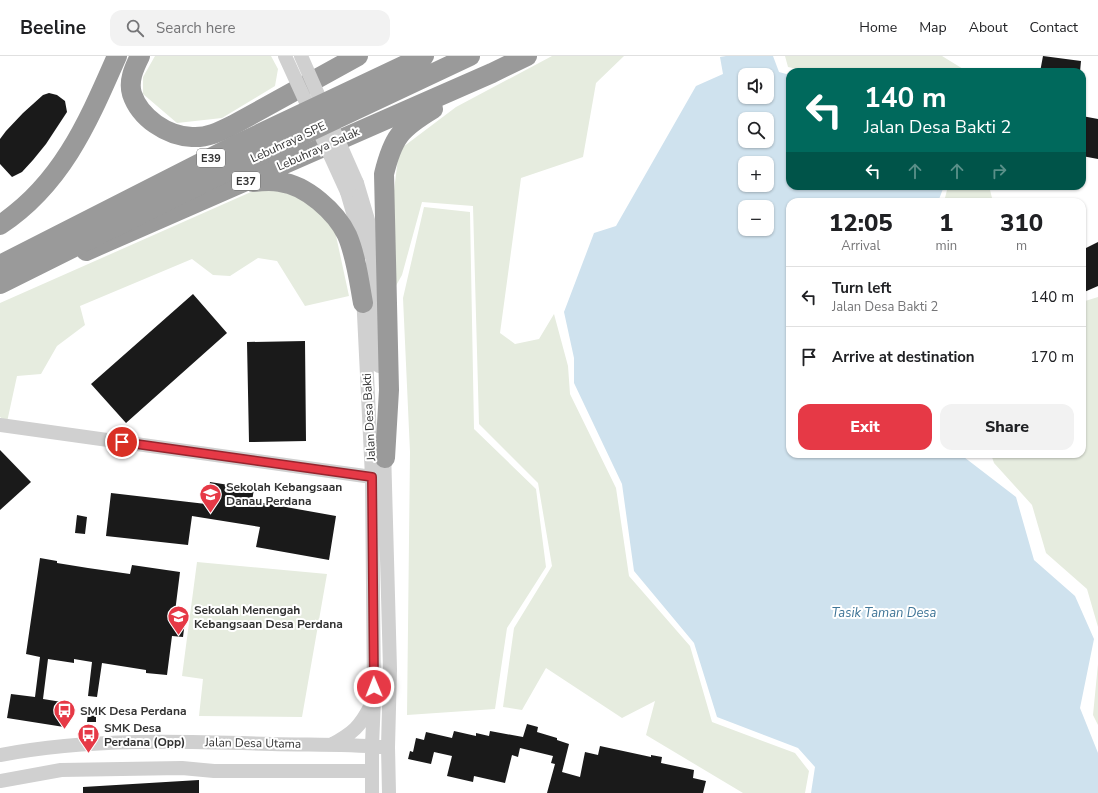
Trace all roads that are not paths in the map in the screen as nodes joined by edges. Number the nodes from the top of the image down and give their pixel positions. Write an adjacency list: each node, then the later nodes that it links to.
1 (117, 56): 15 (highway)
2 (140, 56): 5 (highway)
3 (285, 56): 14 (street, Jalan Desa Bakti, bridge)
4 (301, 56): 14 (street, Jalan Desa Bakti, bridge)
5 (358, 56)
6 (406, 56): 12 (highway)
7 (416, 56): 12 (highway)
8 (424, 56): 17 (highway, Lebuhraya SPE / E39, bridge)
9 (470, 56): 18 (highway, Lebuhraya SPE / E39, bridge)
10 (527, 56): 11 (highway, Lebuhraya Salak / E37)
11 (492, 72): 13 (highway, Lebuhraya Salak / E37); 22 (highway)
12 (343, 91): 16 (highway)
13 (239, 184): 19 (highway, Lebuhraya Salak / E37); 20 (highway)
14 (352, 187): 20 (street, Jalan Desa Bakti); 22 (street, Jalan Desa Bakti)
15 (0, 225)
16 (0, 256)
17 (0, 265)
18 (0, 284)
19 (0, 290)
20 (363, 303): 23 (street, Jalan Desa Bakti)
21 (0, 425): 23 (street)
22 (385, 458): 27 (street, Jalan Desa Bakti)
23 (372, 477): 24 (street, Jalan Desa Bakti)
24 (374, 699): 25 (street); 26 (street, Jalan Desa Bakti)
25 (331, 745): 26 (street, Jalan Desa Utama); 28 (street, Jalan Desa Utama)
26 (372, 746): 27 (street, Jalan Desa Utama); 29 (street, Jalan Desa Bakti)
27 (388, 747): 32 (street, Jalan Desa Bakti)
28 (0, 755)
29 (372, 771): 30 (street); 31 (street, Jalan Desa Bakti)
30 (0, 781)
31 (372, 793)
32 (389, 793)

